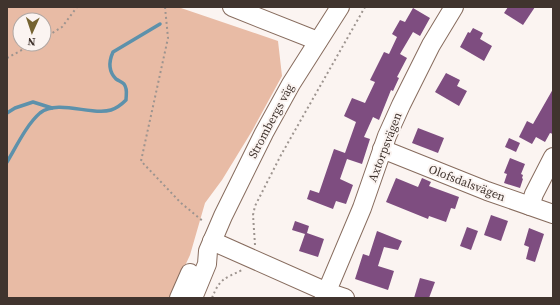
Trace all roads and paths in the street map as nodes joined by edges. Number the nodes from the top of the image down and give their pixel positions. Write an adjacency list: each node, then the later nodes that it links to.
1 (77, 7): 7 (path)
2 (165, 7): 15 (path)
3 (232, 7): 8 (street)
4 (340, 7): 8 (street, Strombergs väg)
5 (365, 7): 16 (path)
6 (454, 7): 11 (street, Axtorpsvägen)
7 (52, 33)
8 (318, 41): 15 (street, Strombergs väg)
9 (18, 52): 10 (path)
10 (7, 58)
11 (382, 149): 13 (street, Olofsdalsvägen); 17 (street, Axtorpsvägen)
12 (553, 157): 13 (street)
13 (530, 206): 14 (street, Olofsdalsvägen)
14 (553, 214)
15 (212, 241): 16 (street); 18 (street); 19 (street)
16 (251, 257): 17 (street); 20 (path)
17 (325, 295): 21 (street)
18 (179, 298)
19 (193, 298)
20 (212, 298)
21 (345, 298)

